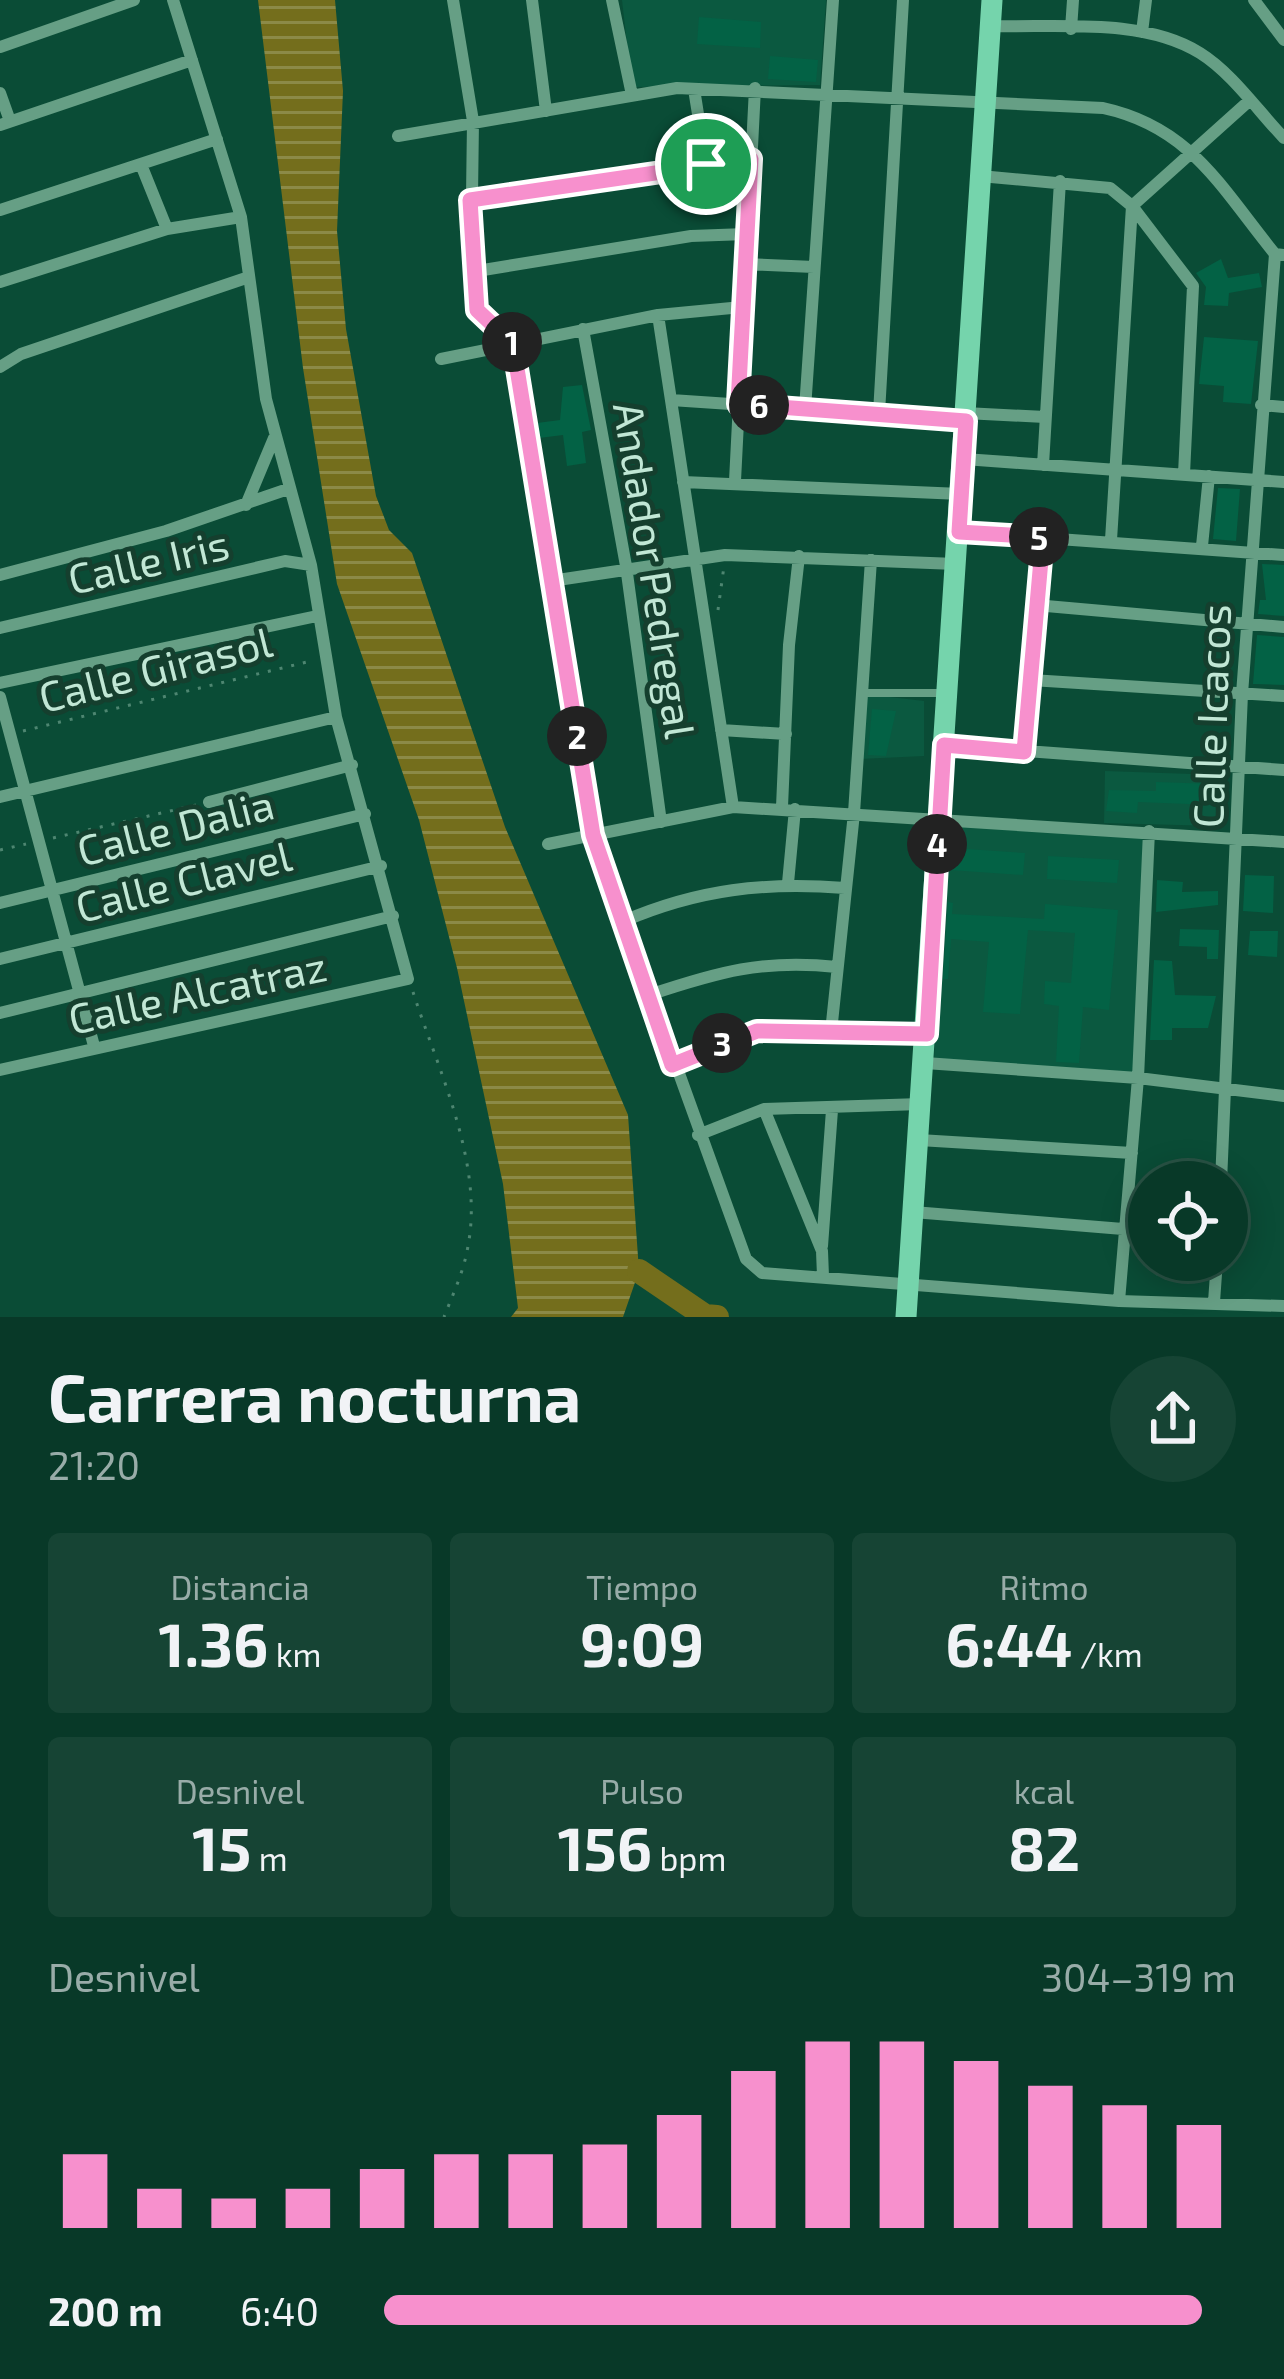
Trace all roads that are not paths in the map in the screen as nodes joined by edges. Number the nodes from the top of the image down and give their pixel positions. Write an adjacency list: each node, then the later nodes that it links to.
1 (134, 0): 16 (street)
2 (173, 0): 17 (street)
3 (453, 0): 27 (street)
4 (532, 0): 26 (street)
5 (612, 0): 22 (street)
6 (833, 0): 20 (street)
7 (903, 0): 23 (street)
8 (992, 0): 12 (main road)
9 (1072, 0): 13 (street)
10 (1146, 0): 14 (street)
11 (1254, 0): 15 (street)
12 (990, 26): 13 (street); 25 (main road)
13 (1071, 29): 14 (street)
14 (1142, 32): 24 (street)
15 (1284, 40)
16 (0, 47)
17 (192, 60): 28 (street); 31 (street)
18 (754, 88): 19 (street); 20 (street); 33 (street)
19 (694, 89): 22 (street); 34 (street)
20 (829, 92): 23 (street); 46 (street)
21 (0, 93): 28 (street)
22 (632, 95): 26 (street)
23 (896, 100): 25 (street); 63 (street)
24 (1249, 101): 30 (street); 32 (street)
25 (985, 102): 32 (street); 36 (main road)
26 (546, 111): 27 (street)
27 (472, 121): 29 (street); 38 (street)
28 (5, 123)
29 (398, 136)
30 (1284, 138)
31 (217, 139): 35 (street); 41 (street)
32 (1191, 152): 39 (street); 44 (street)
33 (751, 159): 34 (street); 43 (street)
34 (706, 164): 38 (street)
35 (142, 166): 40 (street); 42 (street)
36 (979, 176): 37 (street); 64 (main road)
37 (1060, 181): 39 (street); 65 (street)
38 (470, 200): 47 (street)
39 (1132, 206): 69 (street); 70 (street)
40 (0, 210)
41 (241, 217): 42 (street); 48 (street)
42 (167, 229): 49 (street)
43 (746, 233): 45 (street); 47 (street)
44 (1280, 254): 53 (street, Calle Icacos)
45 (744, 264): 46 (street); 50 (street)
46 (814, 267): 62 (street)
47 (471, 272): 55 (street)
48 (249, 277): 57 (street); 66 (street)
49 (0, 282)
50 (742, 307): 51 (street); 59 (street)
51 (658, 315): 52 (street); 58 (street)
52 (583, 329): 55 (street); 92 (street, Andador Pedregal)
53 (1267, 334): 54 (street); 60 (street, Calle Icacos)
54 (1284, 335)
55 (513, 344): 56 (street); 94 (street)
56 (440, 359)
57 (0, 367)
58 (670, 400): 59 (street); 74 (street)
59 (738, 404): 62 (street); 73 (street)
60 (1262, 405): 61 (street); 72 (street, Calle Icacos)
61 (1284, 407)
62 (805, 409): 63 (street)
63 (879, 413): 64 (street)
64 (965, 417): 65 (street); 67 (main road)
65 (1045, 417): 68 (street)
66 (275, 436): 76 (street); 78 (street)
67 (964, 458): 68 (street); 77 (main road)
68 (1042, 465): 69 (street)
69 (1117, 469): 70 (street); 82 (street)
70 (1184, 474): 71 (street)
71 (1209, 476): 72 (street); 83 (street)
72 (1256, 479): 75 (street); 84 (street, Calle Icacos)
73 (735, 481): 74 (street); 77 (street)
74 (683, 482): 87 (street)
75 (1284, 482)
76 (288, 488): 78 (street); 80 (street)
77 (962, 495): 79 (main road)
78 (246, 505): 93 (street)
79 (959, 532): 81 (street); 90 (main road)
80 (302, 533): 89 (street); 91 (street)
81 (1043, 537): 82 (street); 95 (street)
82 (1111, 540): 83 (street)
83 (1202, 546): 84 (street)
84 (1252, 552): 85 (street); 97 (street, Calle Icacos)
85 (1284, 555)
86 (799, 556): 87 (street); 88 (street); 109 (street)
87 (693, 558): 92 (street); 108 (street)
88 (871, 560): 90 (street); 103 (street)
89 (285, 561): 91 (street, Calle Iris); 99 (street, Calle Iris)
90 (957, 564): 102 (main road)
91 (311, 566): 96 (street)
92 (626, 566): 94 (street); 123 (street, Andador Pedregal)
93 (0, 575)
94 (551, 581): 125 (street)
95 (1035, 605): 97 (street); 100 (street)
96 (317, 616): 101 (street); 107 (street)
97 (1246, 625): 98 (street); 104 (street, Calle Icacos)
98 (1284, 627)
99 (0, 628)
100 (1031, 680): 104 (street); 111 (street)
101 (0, 683)
102 (948, 692): 103 (lane); 110 (main road)
103 (861, 693): 120 (street)
104 (1242, 694): 105 (street); 113 (street, Calle Icacos)
105 (1284, 696)
106 (0, 697): 115 (street)
107 (336, 717): 112 (street); 115 (street)
108 (721, 730): 109 (street); 118 (street)
109 (786, 734): 119 (street)
110 (944, 745): 111 (street); 122 (main road)
111 (1024, 752): 113 (street)
112 (352, 765): 117 (street); 121 (street)
113 (1243, 766): 114 (street); 126 (street, Calle Icacos)
114 (1284, 770)
115 (28, 790): 116 (street); 132 (street)
116 (0, 796)
117 (209, 802)
118 (733, 807): 119 (street); 123 (street)
119 (789, 808): 120 (street); 130 (street)
120 (854, 813): 122 (street); 131 (street)
121 (365, 814): 129 (street); 132 (street, Calle Dalia)
122 (938, 816): 124 (street); 143 (main road)
123 (661, 822): 125 (street)
124 (1149, 831): 126 (street); 148 (street)
125 (593, 835): 128 (street); 135 (street)
126 (1237, 838): 127 (street); 149 (street, Calle Icacos)
127 (1284, 842)
128 (548, 844)
129 (381, 866): 134 (street); 136 (street, Calle Clavel)
130 (788, 884): 131 (street); 135 (street)
131 (845, 888): 138 (street)
132 (48, 891): 133 (street, Calle Dalia); 136 (street)
133 (0, 903)
134 (393, 916): 139 (street); 144 (street, Calle Alcatraz)
135 (624, 921): 140 (street)
136 (64, 943): 137 (street, Calle Clavel); 139 (street)
137 (0, 959)
138 (837, 967): 140 (street); 142 (street)
139 (79, 994): 141 (street); 144 (street)
140 (649, 995): 146 (street)
141 (0, 1013)
142 (831, 1032): 143 (street); 146 (street)
143 (927, 1034): 145 (main road)
144 (94, 1046): 147 (street, Calle Alcatraz)
145 (926, 1063): 148 (street); 151 (main road)
146 (672, 1065): 154 (street)
147 (0, 1070)
148 (1138, 1078): 149 (street); 156 (street)
149 (1226, 1091): 150 (street); 157 (street, Calle Icacos)
150 (1284, 1096)
151 (922, 1104): 153 (street); 155 (main road)
152 (764, 1109): 153 (street); 154 (street); 160 (street)
153 (832, 1110): 160 (street)
154 (698, 1135): 161 (street)
155 (919, 1140): 156 (street); 158 (main road)
156 (1132, 1153): 159 (street)
157 (1222, 1161)
158 (913, 1212): 159 (street); 163 (main road)
159 (1123, 1229): 164 (street)
160 (822, 1251): 161 (street)
161 (823, 1276): 163 (street)
162 (1215, 1281): 165 (street)
163 (908, 1286): 164 (street); 167 (main road)
164 (1119, 1301): 165 (street)
165 (1214, 1302): 166 (street)
166 (1284, 1306)
167 (906, 1317)

